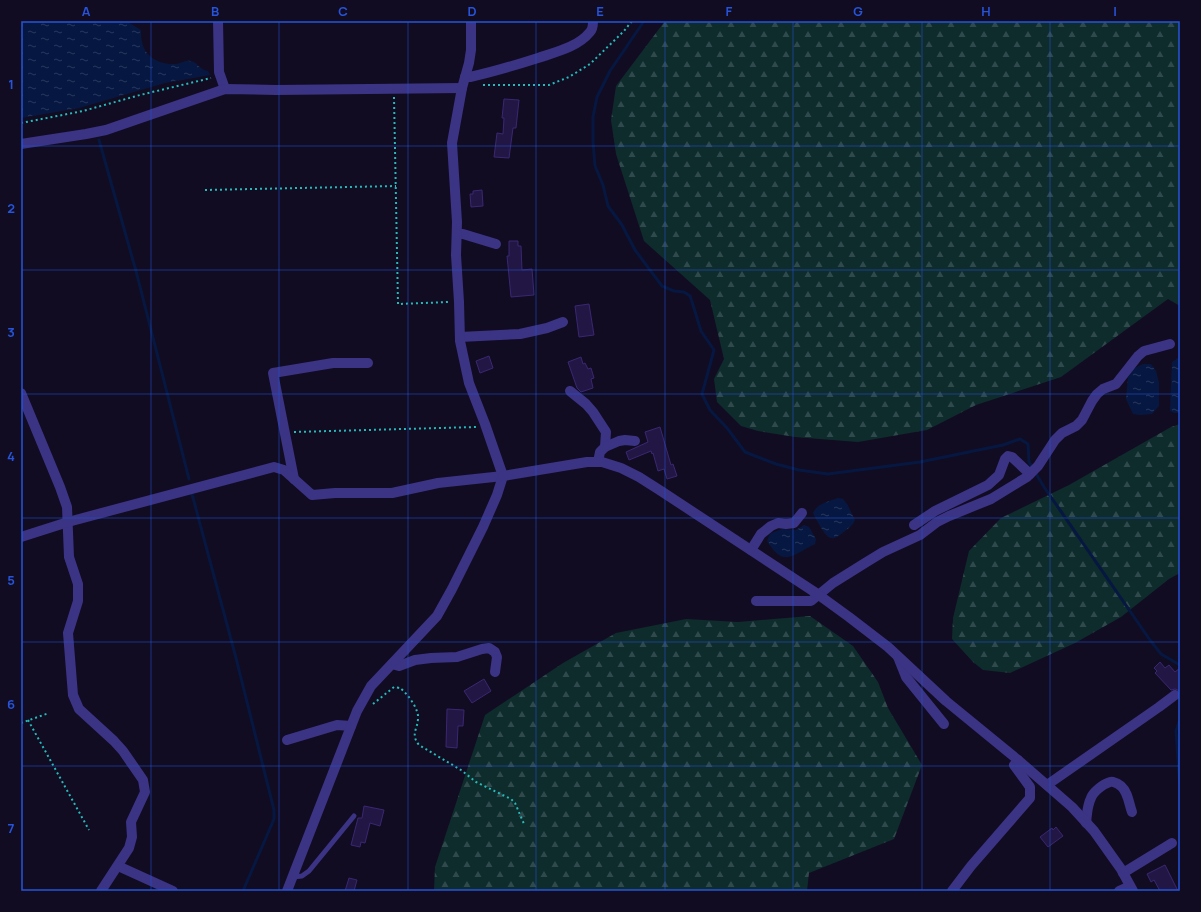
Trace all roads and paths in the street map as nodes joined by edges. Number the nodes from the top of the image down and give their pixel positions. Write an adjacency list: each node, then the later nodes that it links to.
1 (218, 21): 5 (street)
2 (471, 21): 6 (street)
3 (592, 21): 6 (street)
4 (632, 21): 7 (path)
5 (220, 76): 10 (street); 11 (path)
6 (465, 77): 9 (street)
7 (482, 85)
8 (394, 88): 9 (street); 10 (street); 13 (path)
9 (462, 88): 15 (street)
10 (224, 89): 12 (street)
11 (21, 123)
12 (21, 144)
13 (396, 186): 14 (path); 17 (path)
14 (205, 190)
15 (457, 234): 16 (street); 17 (street)
16 (496, 244)
17 (459, 302): 19 (street)
18 (563, 322): 19 (street)
19 (460, 336): 24 (street)
20 (1170, 344): 29 (street)
21 (368, 363): 25 (street)
22 (570, 391): 27 (street)
23 (21, 393): 33 (street)
24 (486, 427): 25 (path); 30 (street)
25 (285, 432): 31 (street)
26 (635, 441): 27 (street)
27 (605, 447): 28 (street)
28 (598, 462): 30 (street); 36 (street)
29 (1030, 474): 34 (street); 37 (street)
30 (503, 476): 31 (street); 40 (street)
31 (294, 479): 33 (street)
32 (802, 513): 36 (street)
33 (68, 522): 35 (street); 58 (street)
34 (914, 525)
35 (21, 537)
36 (751, 550): 37 (street)
37 (819, 594): 38 (street); 39 (street)
38 (756, 601)
39 (898, 656): 47 (street); 50 (street)
40 (392, 664): 41 (street); 48 (street)
41 (495, 672)
42 (1175, 695): 51 (street)
43 (372, 706): 55 (path)
44 (49, 713): 45 (path)
45 (28, 720): 46 (path); 56 (path)
46 (21, 723)
47 (944, 724)
48 (351, 726): 49 (street); 60 (street)
49 (287, 740)
50 (1018, 760): 51 (street); 65 (street)
51 (1047, 786): 54 (street)
52 (1132, 812): 54 (street)
53 (354, 816): 60 (lane)
54 (1086, 823): 59 (street)
55 (524, 824)
56 (89, 830)
57 (1172, 843): 59 (street)
58 (118, 866): 62 (street); 63 (street)
59 (1123, 873): 61 (street)
60 (292, 878): 64 (street)
61 (1132, 889): 66 (street)
62 (101, 891)
63 (173, 891)
64 (287, 891)
65 (952, 891)
66 (1119, 891)

